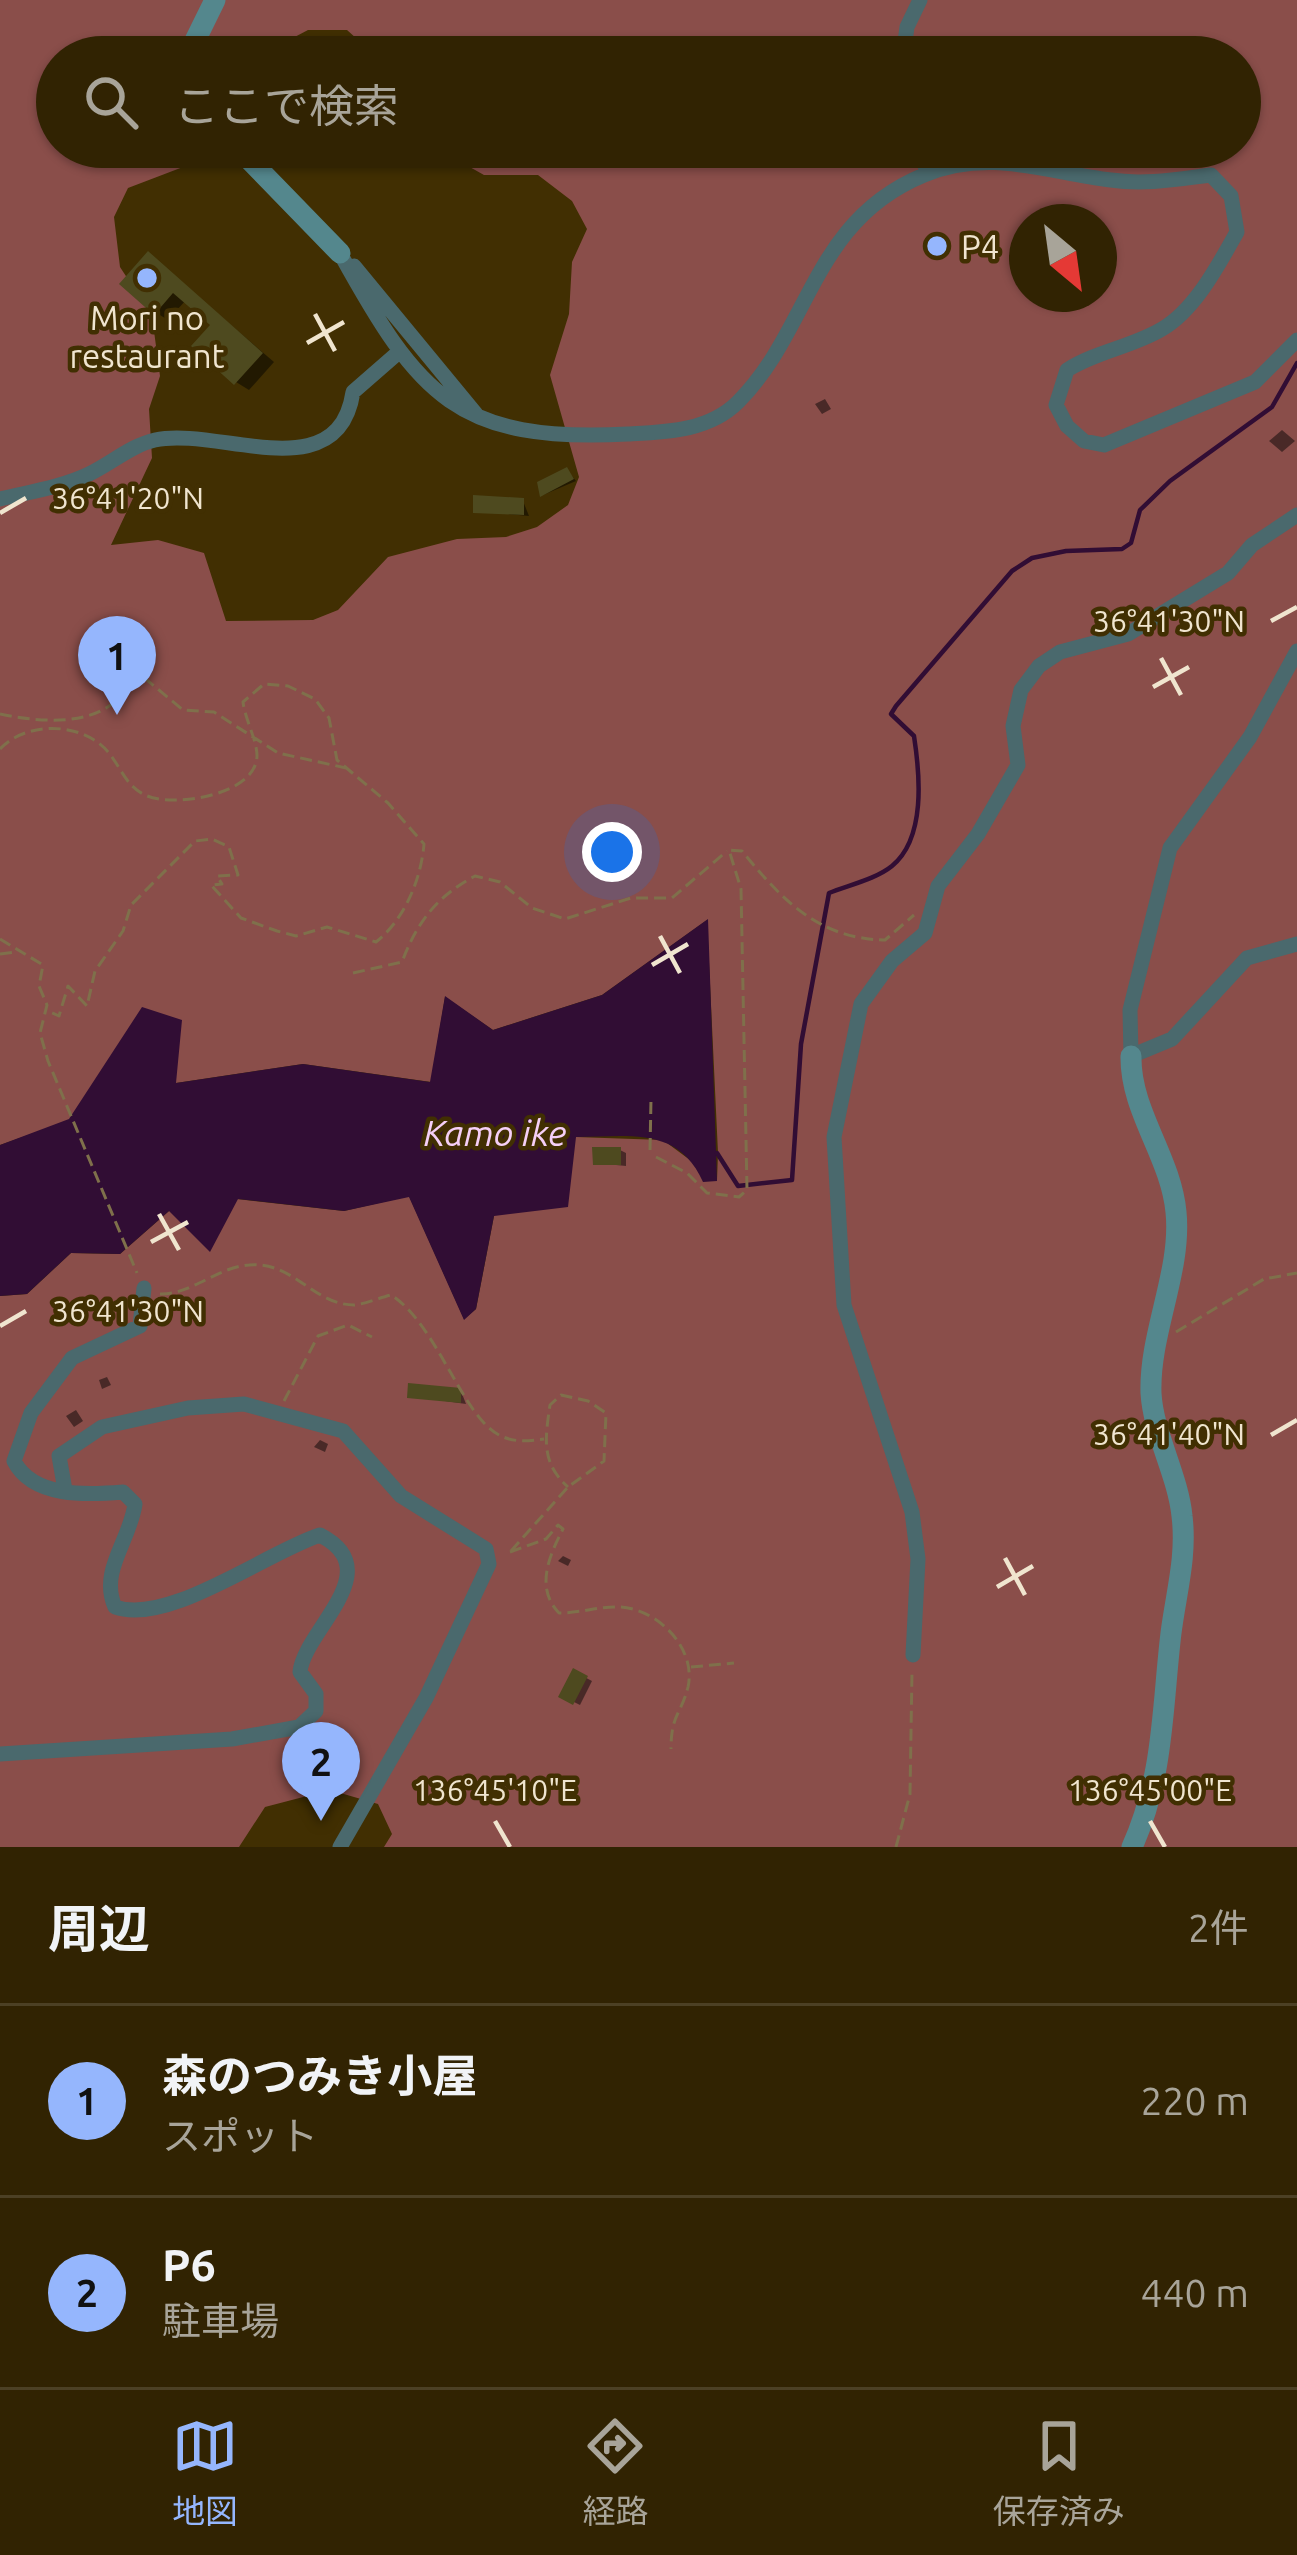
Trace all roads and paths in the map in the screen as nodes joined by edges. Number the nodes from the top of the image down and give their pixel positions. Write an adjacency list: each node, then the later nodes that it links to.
1 (215, 0): 3 (street)
2 (920, 0): 4 (street)
3 (198, 36)
4 (906, 36)
5 (257, 168): 10 (street)
6 (926, 168): 9 (street)
7 (952, 168): 9 (street)
8 (1045, 168): 11 (street)
9 (927, 173): 13 (street)
10 (340, 253): 12 (street); 13 (street)
11 (1297, 340)
12 (400, 351): 13 (street); 14 (street)
13 (482, 421)
14 (0, 499)
15 (1297, 515): 43 (street)
16 (1297, 651): 29 (street)
17 (0, 714): 18 (path)
18 (250, 737): 19 (path); 20 (path); 20 (path)
19 (0, 749)
20 (348, 768): 28 (path)
21 (729, 850): 22 (path); 27 (path); 32 (path)
22 (918, 911)
23 (0, 939): 25 (path)
24 (1297, 944): 29 (street)
25 (21, 952): 26 (path); 28 (path)
26 (0, 954)
27 (353, 973)
28 (46, 1010): 34 (path)
29 (1131, 1056): 36 (street)
30 (651, 1099): 31 (path)
31 (650, 1150)
32 (656, 1156)
33 (1297, 1273): 36 (path)
34 (144, 1288): 38 (path); 40 (street)
35 (372, 1337): 37 (path)
36 (1157, 1344): 50 (street)
37 (279, 1414): 40 (street); 42 (street)
38 (544, 1439): 39 (path); 39 (path)
39 (568, 1487): 41 (path)
40 (64, 1490): 47 (street)
41 (510, 1552): 42 (path); 45 (path)
42 (489, 1564): 48 (street)
43 (913, 1655): 49 (path)
44 (734, 1663): 45 (path)
45 (689, 1667): 46 (path)
46 (670, 1749)
47 (0, 1754)
48 (340, 1847)
49 (896, 1847)
50 (1132, 1847)

